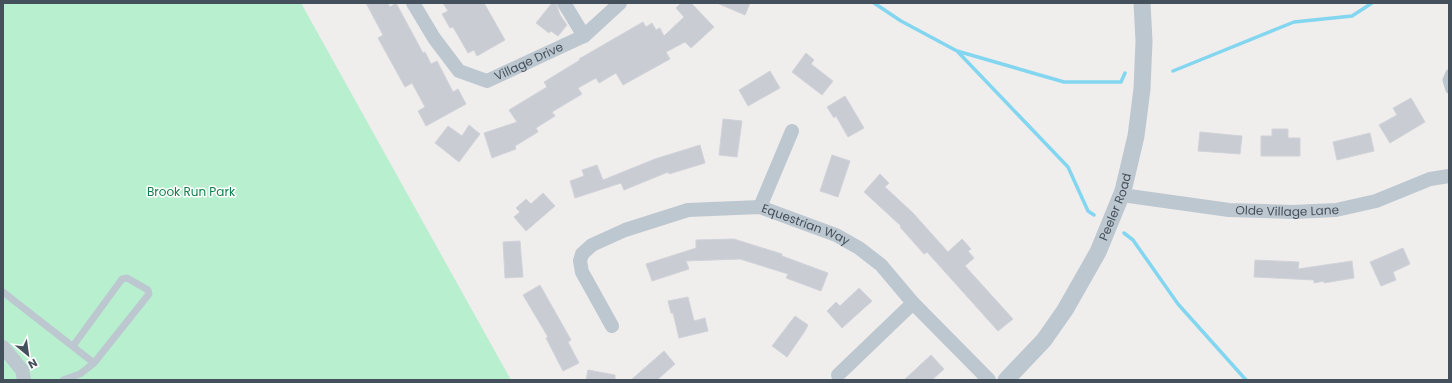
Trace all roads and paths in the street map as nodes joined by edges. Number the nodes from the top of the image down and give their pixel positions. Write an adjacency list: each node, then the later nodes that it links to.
1 (413, 3): 5 (street, Village Drive)
2 (564, 3): 5 (street)
3 (620, 3): 5 (street, Village Drive)
4 (1142, 3): 10 (street, Peeler Road)
5 (584, 36)
6 (1449, 73): 7 (lane)
7 (1449, 90)
8 (792, 131): 11 (street)
9 (1449, 176): 10 (street, Olde Village Lane)
10 (1123, 191): 22 (street, Peeler Road)
11 (760, 207): 13 (street, Equestrian Way); 14 (street, Equestrian Way)
12 (3, 292): 15 (lane)
13 (913, 304): 18 (street); 21 (street, Equestrian Way)
14 (612, 326)
15 (73, 346): 17 (lane); 17 (lane)
16 (3, 347): 19 (street)
17 (94, 363): 20 (lane)
18 (838, 375)
19 (24, 380)
20 (63, 380)
21 (989, 380)
22 (1006, 380)

